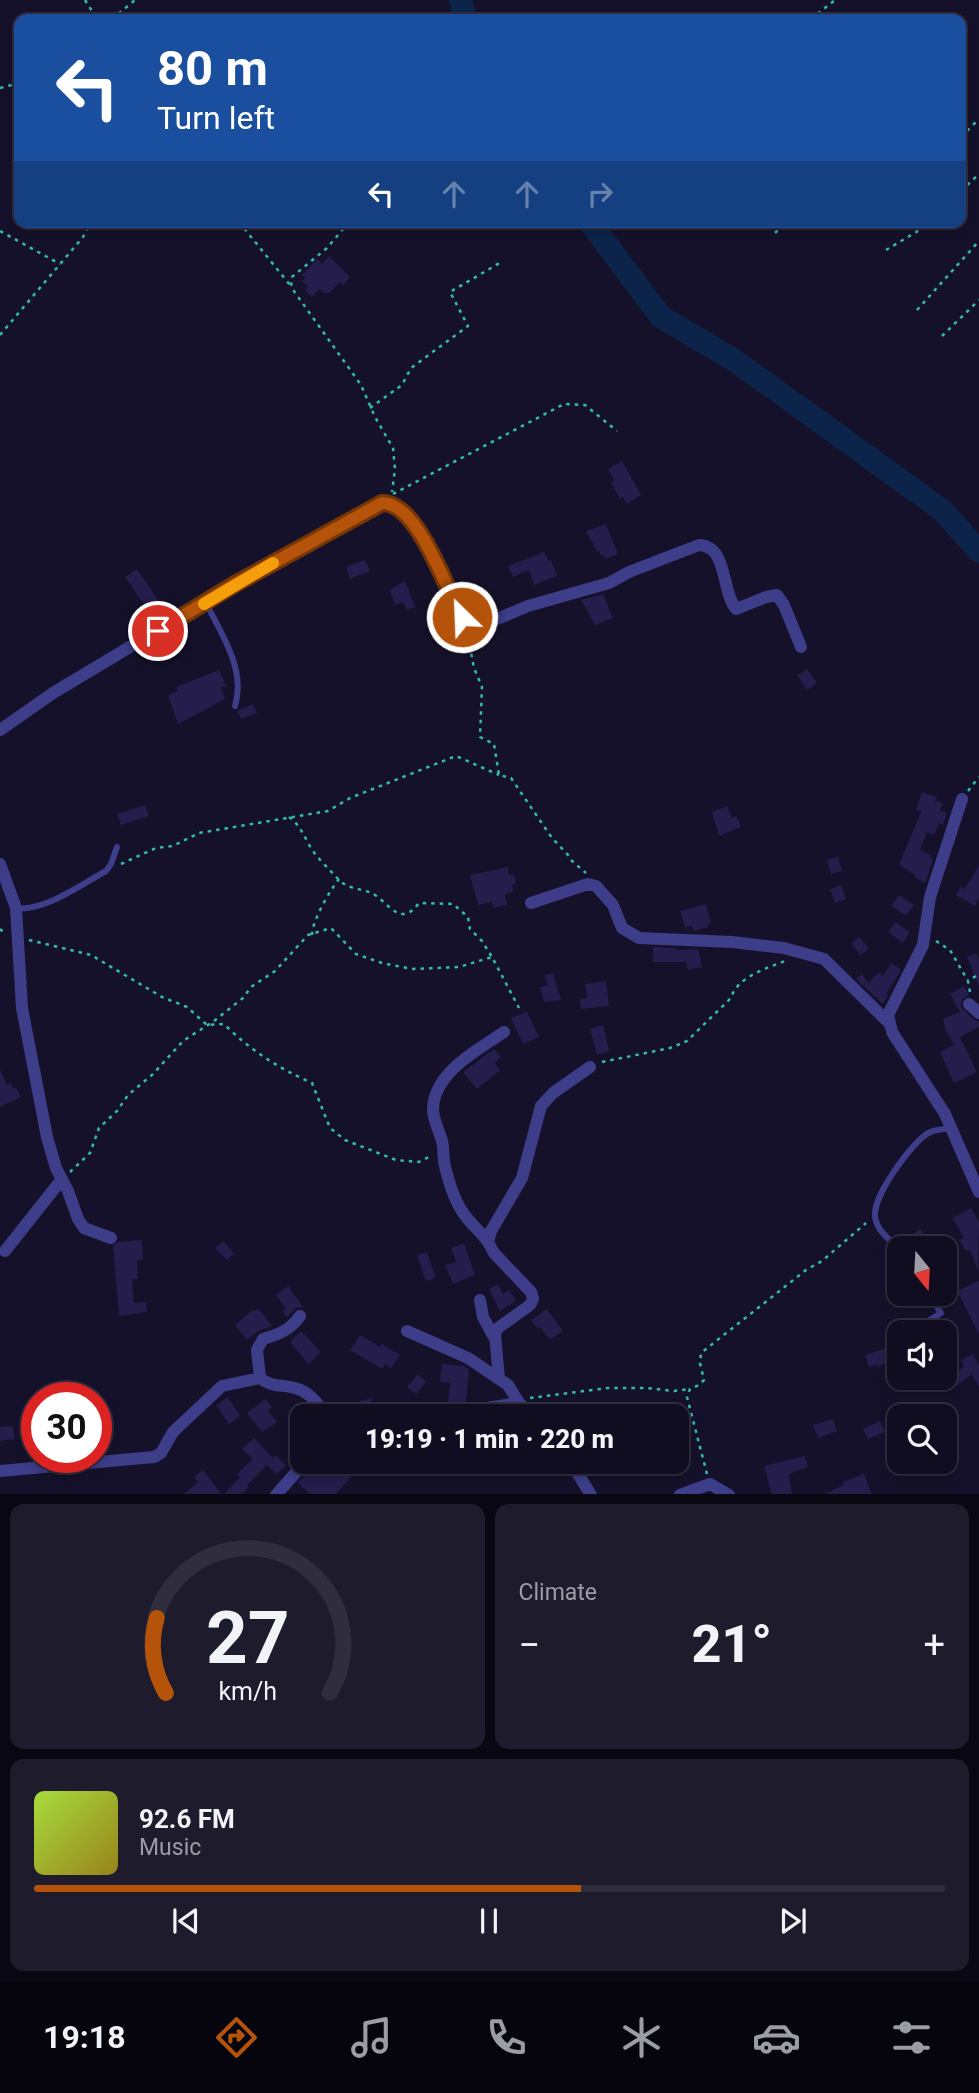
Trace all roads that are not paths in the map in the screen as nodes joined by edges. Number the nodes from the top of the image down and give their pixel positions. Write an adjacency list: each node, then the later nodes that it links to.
1 (206, 603): 2 (street); 3 (lane); 4 (street)
2 (802, 647)
3 (235, 706)
4 (0, 730)
5 (962, 799): 10 (street)
6 (117, 847): 9 (lane)
7 (0, 864): 9 (street)
8 (531, 903): 10 (street)
9 (16, 908): 14 (street)
10 (889, 1023): 13 (street)
11 (504, 1032): 18 (street)
12 (590, 1067): 18 (street)
13 (952, 1128): 15 (street); 16 (lane)
14 (62, 1179): 17 (street); 19 (street)
15 (979, 1192)
16 (887, 1236)
17 (111, 1238)
18 (488, 1242): 25 (street)
19 (5, 1251)
20 (480, 1300): 25 (street)
21 (936, 1306): 23 (lane)
22 (300, 1316): 26 (street)
23 (930, 1320)
24 (407, 1331): 27 (street)
25 (495, 1339): 27 (street)
26 (260, 1378): 29 (street); 31 (street)
27 (499, 1379): 28 (street)
28 (519, 1403): 30 (street)
29 (317, 1404)
30 (513, 1404)
31 (0, 1471)
32 (294, 1474): 34 (street)
33 (578, 1474): 35 (street)
34 (276, 1494)
35 (591, 1494)
36 (680, 1494): 37 (street)
37 (729, 1494)

